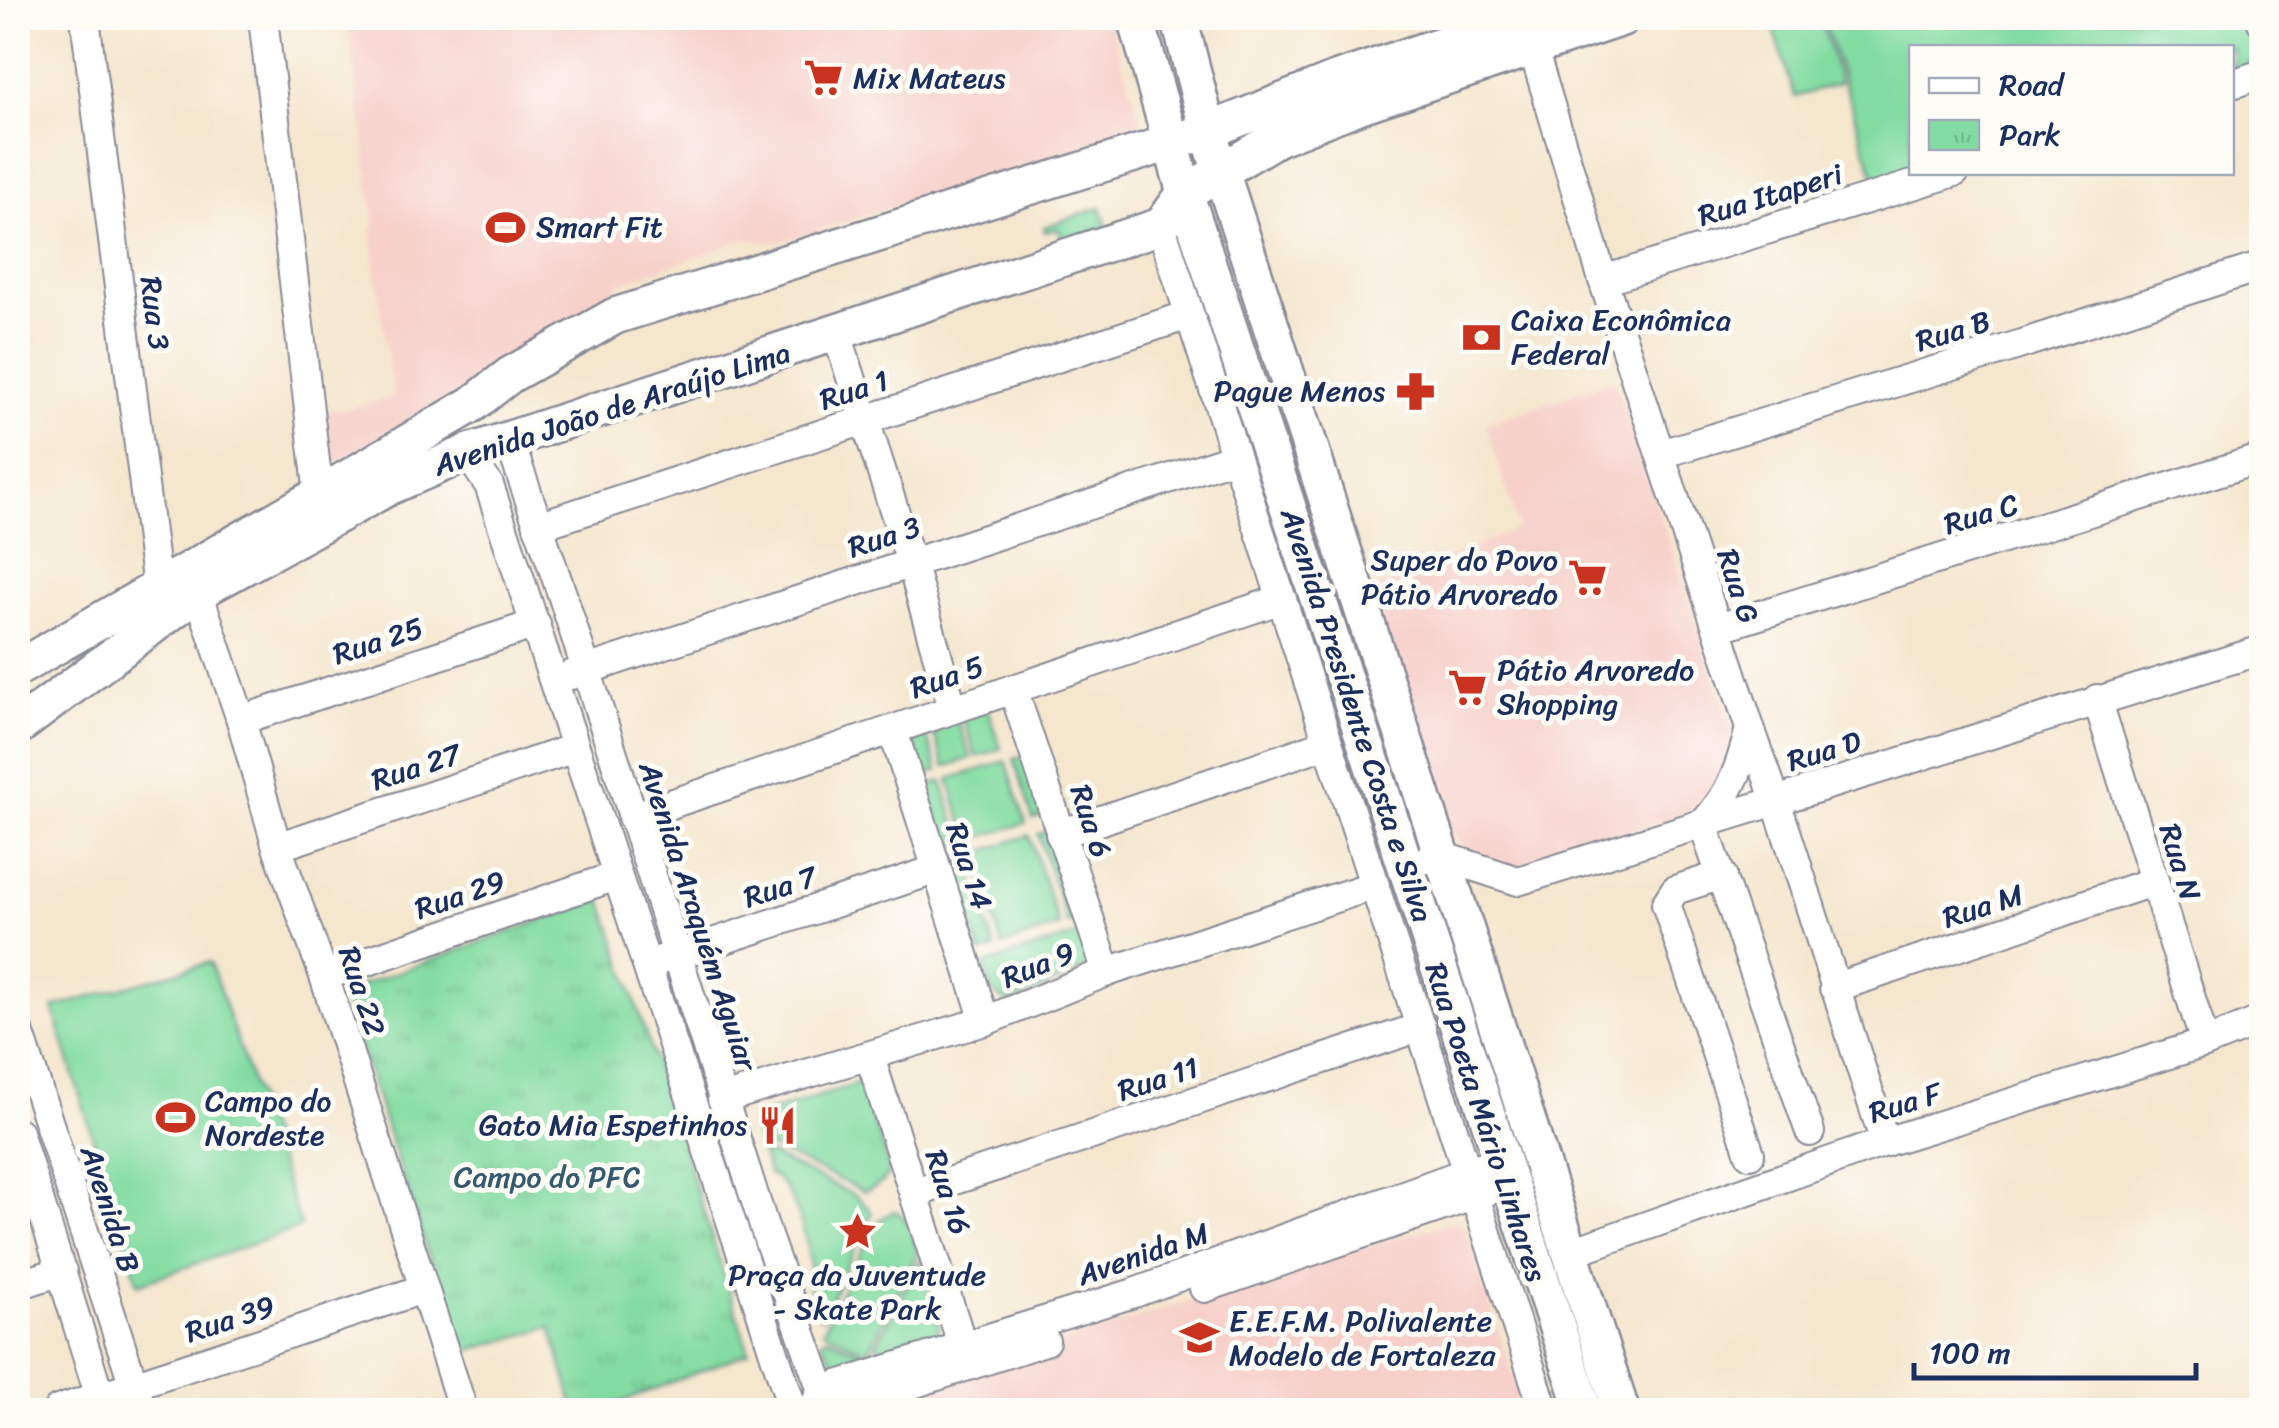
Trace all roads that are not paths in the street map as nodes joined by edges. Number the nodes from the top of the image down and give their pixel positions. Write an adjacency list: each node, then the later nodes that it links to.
1 (85, 18): 28 (street, Rua 3)
2 (263, 18): 25 (street)
3 (1136, 18): 10 (main road, Avenida Presidente Costa e Silva)
4 (1179, 18): 9 (main road, Avenida Presidente Costa e Silva)
5 (1622, 18): 6 (main road)
6 (1528, 33): 9 (main road, Avenida João de Araújo Lima); 11 (main road); 16 (street, Rua G)
7 (2262, 74): 8 (street)
8 (2234, 83)
9 (1208, 131): 10 (main road, Avenida João de Araújo Lima); 11 (main road, Avenida Presidente Costa e Silva)
10 (1171, 142): 13 (main road, Avenida Presidente Costa e Silva); 25 (main road, Avenida João de Araújo Lima)
11 (1221, 170): 13 (main road); 50 (main road, Avenida Presidente Costa e Silva)
12 (1945, 175): 16 (street, Rua Itaperi)
13 (1185, 193): 14 (main road); 50 (main road, Avenida Presidente Costa e Silva)
14 (1161, 226): 17 (street, Rua Poeta Mário Linhares); 18 (main road, Avenida João de Araújo Lima)
15 (2262, 266): 22 (street, Rua B)
16 (1604, 280): 22 (street, Rua G)
17 (1190, 315): 19 (street, Rua 1); 23 (street, Rua Poeta Mário Linhares)
18 (837, 334): 19 (street); 20 (main road, Avenida João de Araújo Lima)
19 (864, 420): 26 (street, Rua 1); 27 (street)
20 (509, 440): 21 (main road, Avenida João de Araújo Lima); 26 (street, Avenida Araquém Aguiar)
21 (467, 453): 28 (main road, Avenida João de Araújo Lima); 30 (street)
22 (1661, 454): 31 (street, Rua G)
23 (1235, 457): 27 (street, Rua 3); 29 (street, Rua Poeta Mário Linhares)
24 (2262, 458): 31 (street, Rua C)
25 (320, 495): 28 (main road, Avenida João de Araújo Lima)
26 (538, 526): 34 (street, Avenida Araquém Aguiar)
27 (912, 562): 34 (street, Rua 3); 38 (street)
28 (177, 596): 33 (main road, Avenida João de Araújo Lima); 39 (street, Rua 22); 40 (main road, Avenida João de Araújo Lima)
29 (1282, 600): 36 (street, Rua 5); 43 (street, Rua Poeta Mário Linhares)
30 (536, 624): 35 (street); 39 (street, Rua 25)
31 (1718, 628): 41 (street, Rua G)
32 (2262, 650): 37 (street, Rua D)
33 (18, 668)
34 (586, 670): 35 (street, Rua 3); 46 (street, Avenida Araquém Aguiar)
35 (554, 680): 44 (street)
36 (1014, 689): 38 (street, Rua 5); 48 (street, Rua 6)
37 (2097, 699): 45 (street, Rua D); 54 (street, Rua N)
38 (952, 707): 42 (street, Rua 5)
39 (241, 720): 49 (street, Rua 22)
40 (18, 727)
41 (1750, 728): 45 (street, Rua G); 47 (street)
42 (893, 731): 46 (street, Rua 5); 51 (street, Rua 14)
43 (1328, 743): 48 (street); 55 (street, Rua Poeta Mário Linhares)
44 (574, 748): 49 (street, Rua 27); 52 (street)
45 (1776, 800): 47 (street, Rua D); 60 (street, Rua G)
46 (632, 817): 56 (street, Avenida Araquém Aguiar)
47 (1703, 824): 50 (street, Rua D); 53 (street)
48 (1060, 834): 58 (street, Rua 6)
49 (278, 847): 59 (street, Rua 22)
50 (1423, 860): 72 (main road, Avenida Presidente Costa e Silva); 77 (main road, Avenida Presidente Costa e Silva)
51 (936, 870): 56 (street, Rua 7); 62 (street, Rua 14)
52 (616, 876): 57 (street); 59 (street, Rua 29)
53 (1722, 876): 68 (street); 71 (street)
54 (2152, 882): 60 (street, Rua M); 65 (street, Rua N)
55 (1374, 884): 58 (street, Rua 9); 63 (street, Rua Poeta Mário Linhares)
56 (676, 955): 57 (street, Rua 7); 67 (street, Avenida Araquém Aguiar)
57 (645, 966): 76 (street)
58 (1108, 972): 62 (street, Rua 9)
59 (324, 976): 80 (street, Rua 22)
60 (1834, 988): 70 (street, Rua G)
61 (2262, 1020): 65 (street, Rua F)
62 (986, 1021): 66 (street, Rua 9)
63 (1421, 1027): 73 (street, Rua Poeta Mário Linhares); 74 (street, Rua 11)
64 (18, 1028): 83 (street, Avenida B)
65 (2204, 1043): 70 (street, Rua F)
66 (870, 1057): 67 (street, Rua 9); 74 (street, Rua 16)
67 (722, 1100): 75 (street, Avenida Araquém Aguiar)
68 (1810, 1132)
69 (19, 1140): 78 (street)
70 (1886, 1142): 77 (street, Rua F)
71 (1750, 1154)
72 (1506, 1172): 73 (street, Avenida M); 91 (main road, Avenida Presidente Costa e Silva)
73 (1472, 1183): 81 (street, Avenida M); 90 (street, Rua Poeta Mário Linhares)
74 (915, 1193): 82 (street, Rua 16)
75 (768, 1239): 76 (street); 85 (street, Avenida Araquém Aguiar)
76 (738, 1249): 88 (street)
77 (1569, 1253): 92 (main road, Avenida Presidente Costa e Silva)
78 (62, 1271): 79 (street); 84 (street)
79 (18, 1285)
80 (423, 1289): 83 (street, Rua 39); 87 (street, Rua 22)
81 (1137, 1302): 82 (street, Avenida M); 89 (street, Avenida M)
82 (963, 1346): 85 (street, Avenida M)
83 (138, 1398): 84 (street, Rua 39)
84 (102, 1404): 86 (street, Rua 39)
85 (821, 1404)
86 (58, 1410)
87 (462, 1410)
88 (793, 1410)
89 (842, 1410)
90 (1544, 1410)
91 (1584, 1410)
92 (1621, 1410)

